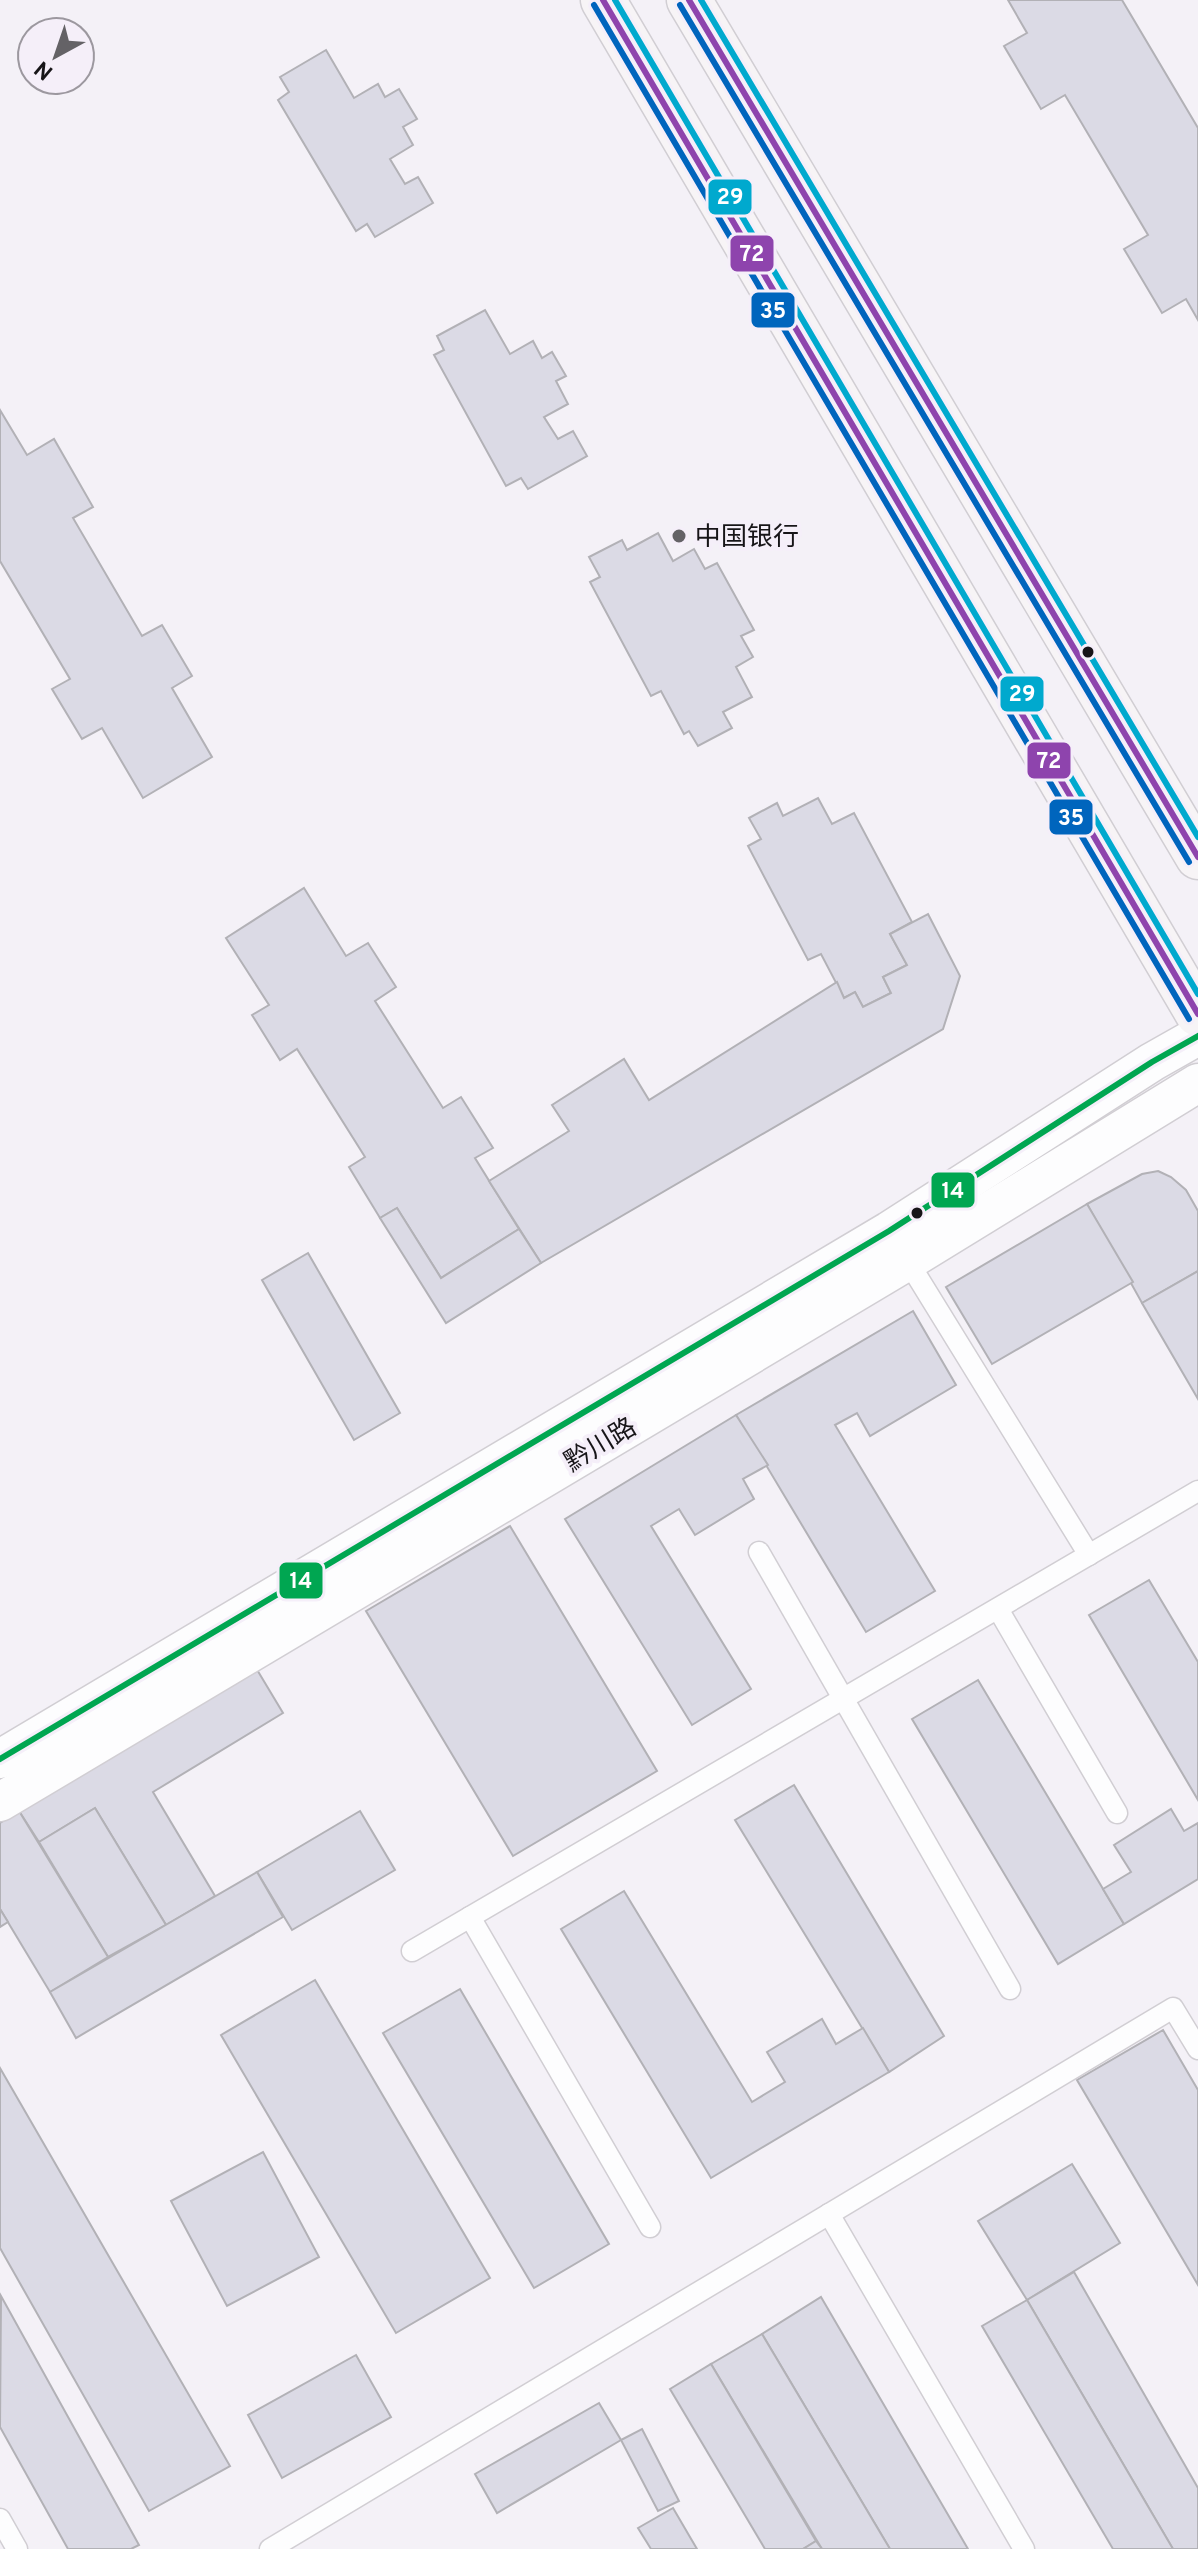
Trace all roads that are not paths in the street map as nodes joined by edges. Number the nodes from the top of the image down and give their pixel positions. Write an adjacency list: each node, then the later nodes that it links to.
1 (603, 0): 4 (main road)
2 (689, 0): 3 (main road)
3 (1198, 857)
4 (1198, 1014)
5 (1198, 1036): 7 (street, 黔川路)
6 (1198, 1083): 7 (street, 黔川路)
7 (898, 1246): 10 (lane); 13 (street, 黔川路); 14 (street, 黔川路)
8 (1198, 1491): 10 (lane)
9 (759, 1552): 12 (lane)
10 (1089, 1555): 11 (lane)
11 (998, 1609): 12 (lane); 15 (lane)
12 (843, 1699): 16 (lane); 18 (lane)
13 (0, 1759)
14 (0, 1802)
15 (1117, 1813)
16 (470, 1917): 17 (lane); 21 (lane)
17 (412, 1951)
18 (1010, 1989)
19 (1198, 2049): 20 (lane)
20 (829, 2214): 24 (lane); 25 (lane)
21 (650, 2227)
22 (0, 2519): 23 (lane)
23 (17, 2549)
24 (270, 2549)
25 (1024, 2549)

